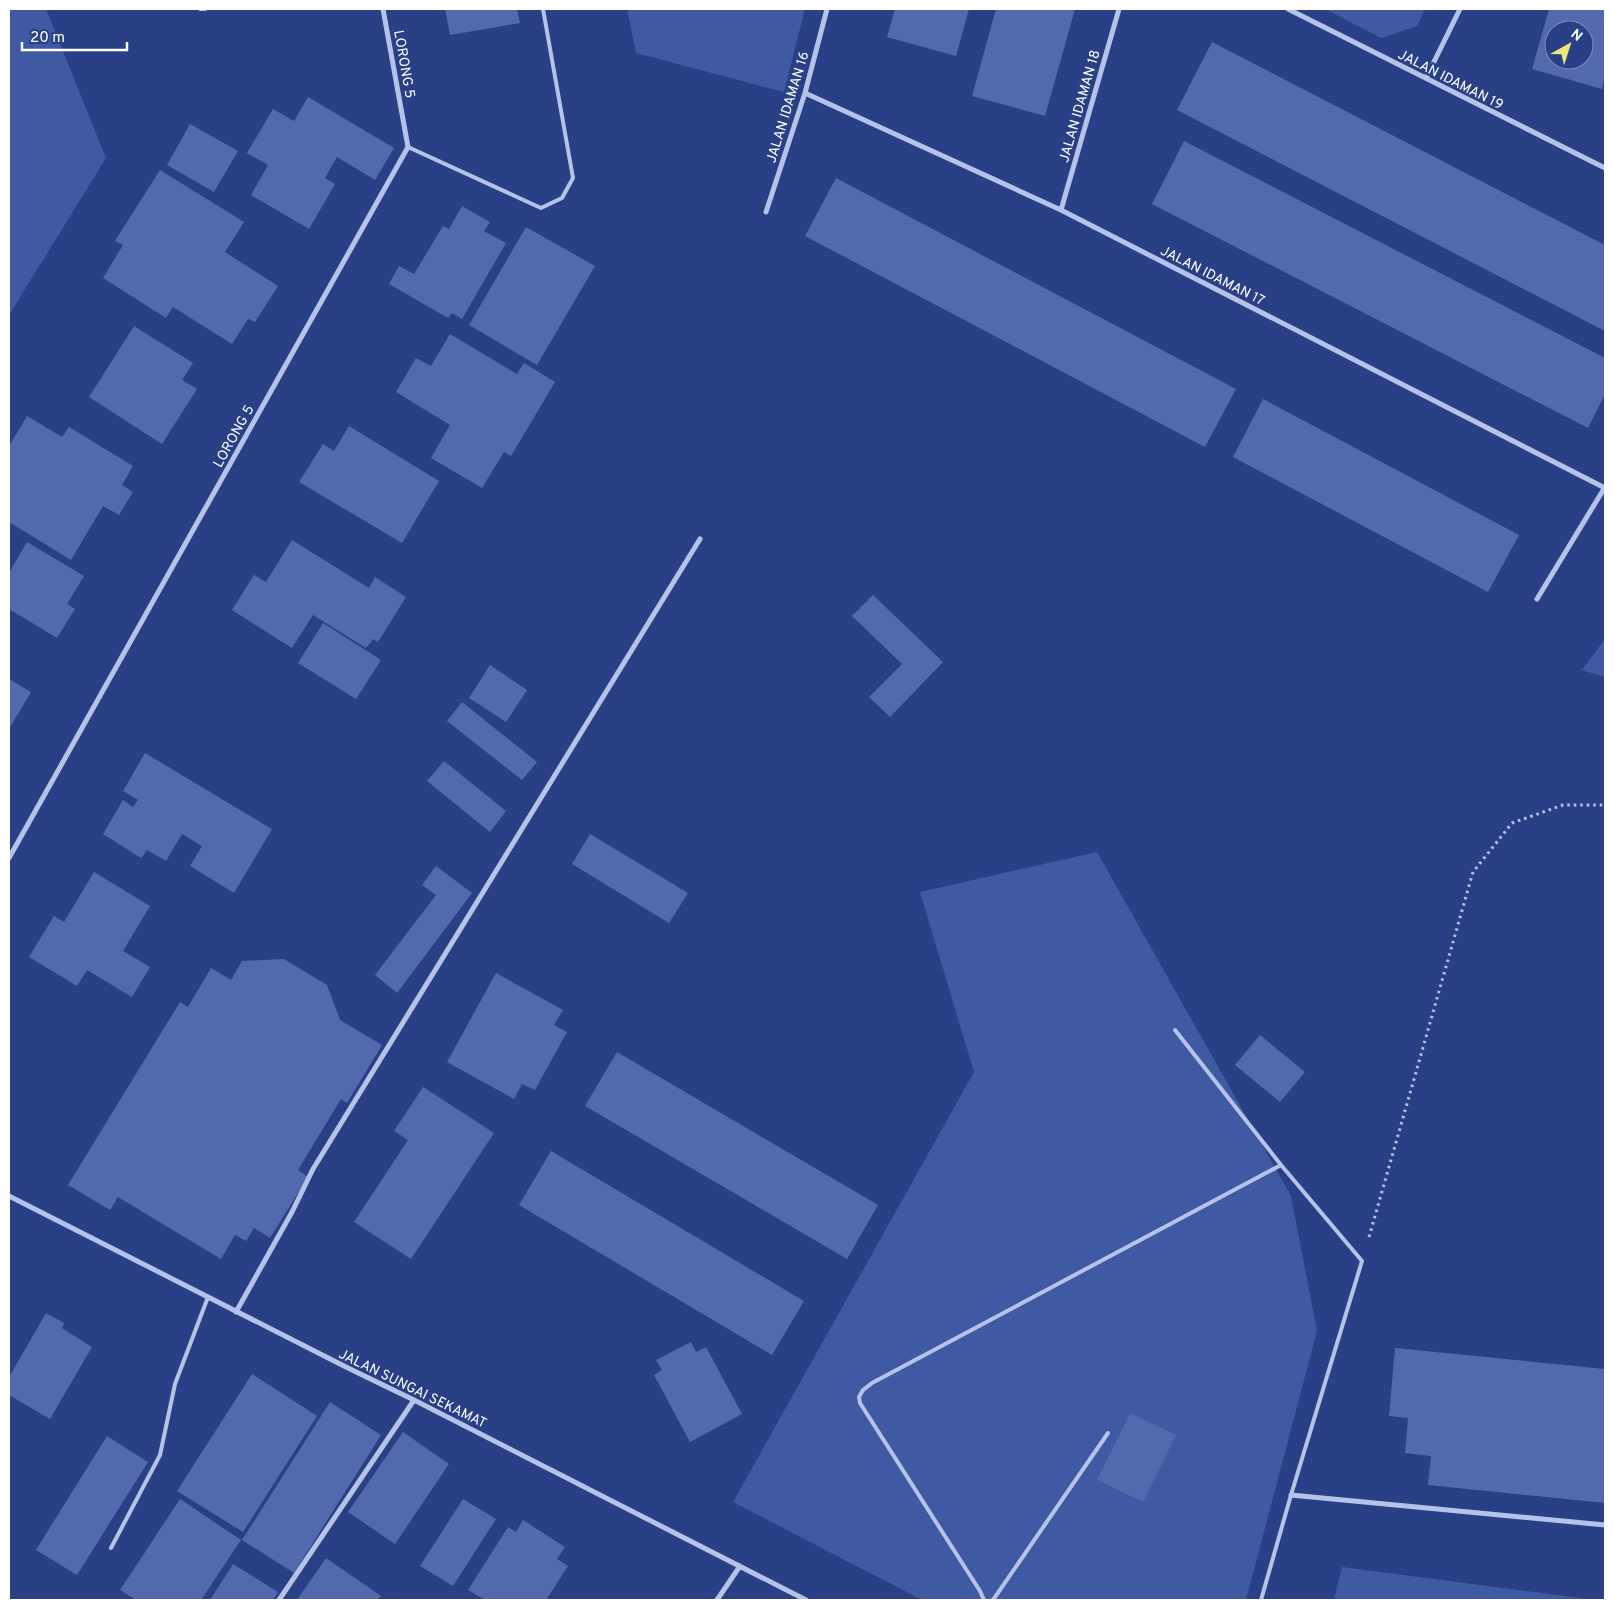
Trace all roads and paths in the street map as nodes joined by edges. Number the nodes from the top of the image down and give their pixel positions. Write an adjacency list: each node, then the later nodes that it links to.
1 (200, 9): 2 (lane)
2 (205, 9)
3 (383, 9): 11 (street, LORONG 5)
4 (543, 9): 11 (lane)
5 (827, 9): 10 (street, JALAN IDAMAN 16)
6 (1120, 9): 13 (street, JALAN IDAMAN 18)
7 (1288, 9): 9 (street, JALAN IDAMAN 19)
8 (1460, 9): 9 (street)
9 (1426, 78): 12 (street, JALAN IDAMAN 19)
10 (805, 93): 13 (street, JALAN IDAMAN 17); 14 (street, JALAN IDAMAN 16)
11 (408, 147): 19 (street, LORONG 5)
12 (1605, 168)
13 (1061, 210): 15 (street, JALAN IDAMAN 17)
14 (766, 212)
15 (1605, 487): 17 (street)
16 (700, 538): 25 (street)
17 (1537, 599)
18 (1605, 805): 23 (path)
19 (9, 858)
20 (1175, 1030): 21 (lane)
21 (1281, 1164): 23 (lane); 35 (lane)
22 (9, 1196): 24 (street, JALAN SUNGAI SEKAMAT)
23 (1362, 1261): 28 (lane)
24 (208, 1297): 25 (street, JALAN SUNGAI SEKAMAT); 30 (lane)
25 (236, 1312): 26 (street, JALAN SUNGAI SEKAMAT)
26 (414, 1400): 31 (street, JALAN SUNGAI SEKAMAT); 32 (street)
27 (1108, 1433): 36 (lane)
28 (1291, 1495): 29 (street); 37 (lane)
29 (1605, 1525)
30 (111, 1548)
31 (740, 1566): 33 (street); 34 (street, JALAN SUNGAI SEKAMAT)
32 (279, 1600)
33 (717, 1600)
34 (806, 1600)
35 (984, 1600)
36 (993, 1600)
37 (1261, 1600)

